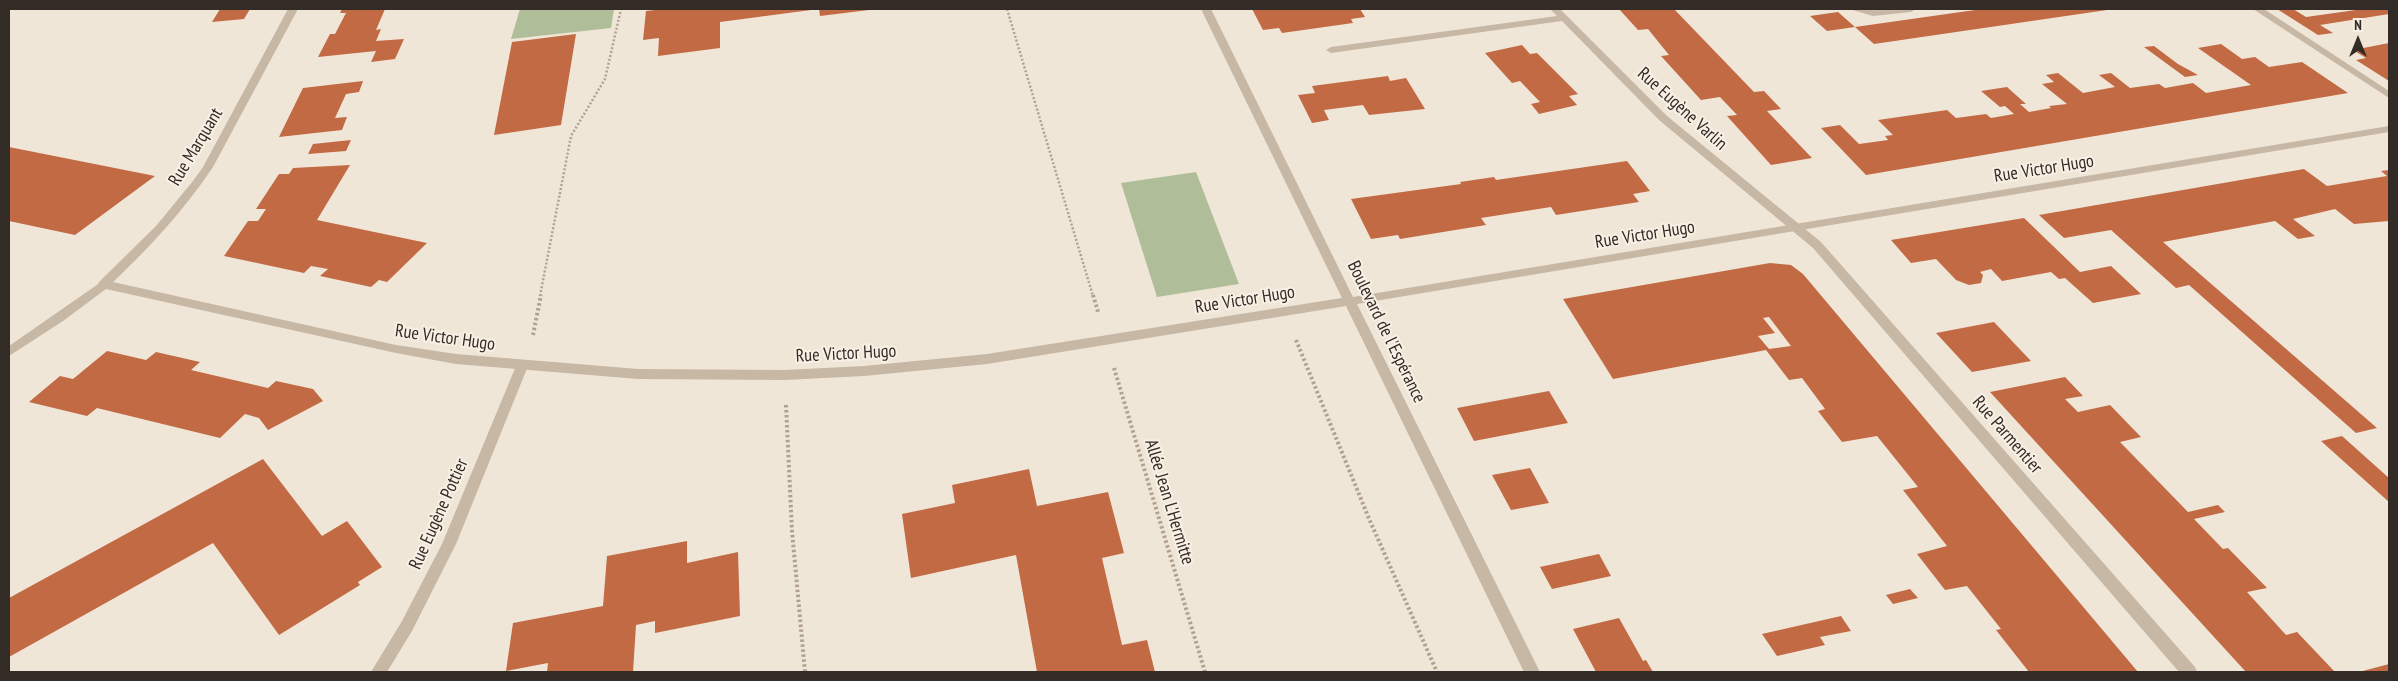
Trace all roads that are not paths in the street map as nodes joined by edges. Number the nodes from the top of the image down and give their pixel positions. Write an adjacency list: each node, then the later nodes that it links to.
1 (293, 9): 12 (street, Rue Marquant)
2 (1206, 9): 13 (street, Boulevard de l'Espérance)
3 (1554, 9): 7 (street, Rue Eugène Varlin)
4 (1854, 9): 5 (street)
5 (1911, 9)
6 (2258, 9): 9 (street)
7 (1563, 18): 8 (street); 11 (street, Rue Eugène Varlin)
8 (1331, 50)
9 (2389, 95)
10 (2389, 129): 11 (street, Rue Victor Hugo)
11 (1794, 228): 13 (street, Rue Victor Hugo); 18 (street, Rue Parmentier)
12 (104, 284): 14 (street, Rue Marquant); 15 (street, Rue Victor Hugo)
13 (1349, 301): 15 (street, Rue Victor Hugo); 17 (street, Boulevard de l'Espérance)
14 (9, 352)
15 (522, 366): 16 (street, Rue Eugène Pottier)
16 (379, 672)
17 (1532, 672)
18 (2189, 672)

